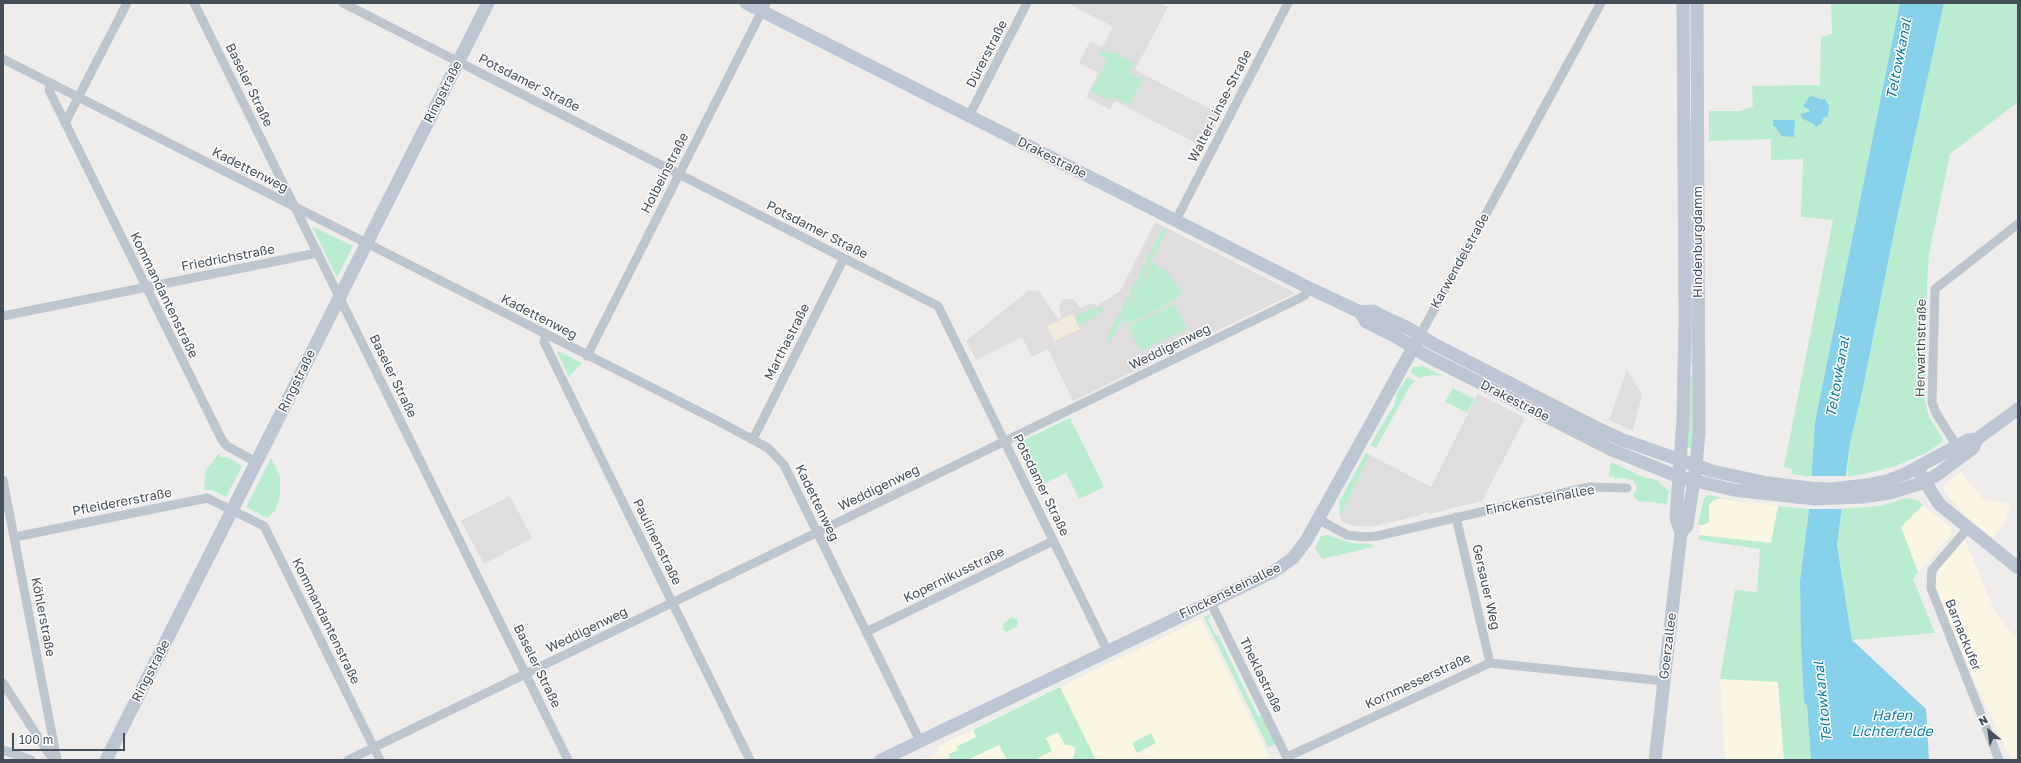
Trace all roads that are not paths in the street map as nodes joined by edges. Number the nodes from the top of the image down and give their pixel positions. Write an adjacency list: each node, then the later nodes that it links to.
1 (127, 3): 15 (street)
2 (194, 3): 19 (street, Baseler Straße)
3 (343, 3): 13 (street, Potsdamer Straße)
4 (488, 3): 13 (main road, Ringstraße)
5 (746, 3): 11 (main road, Drakestraße)
6 (1027, 3): 16 (street, Dürerstraße)
7 (1288, 3): 20 (street, Walter-Linse-Straße)
8 (1601, 3): 31 (street, Karwendelstraße)
9 (1683, 3): 38 (main road, Hindenburgdamm)
10 (1697, 3): 40 (main road, Hindenburgdamm)
11 (764, 7): 16 (main road, Drakestraße); 18 (street, Holbeinstraße)
12 (3, 59): 14 (street, Kadettenweg)
13 (458, 62): 18 (street, Potsdamer Straße); 22 (main road, Ringstraße)
14 (51, 83): 15 (street, Kadettenweg); 17 (street, Kommandantenstraße)
15 (79, 98): 17 (street); 19 (street, Kadettenweg)
16 (969, 116): 20 (main road, Drakestraße)
17 (65, 124): 25 (street, Kommandantenstraße)
18 (679, 174): 24 (street, Potsdamer Straße); 33 (street, Holbeinstraße)
19 (294, 207): 22 (street, Kadettenweg); 23 (street, Baseler Straße)
20 (1176, 220): 26 (main road, Drakestraße)
21 (2018, 224): 37 (street, Herwarthstraße)
22 (366, 243): 27 (main road, Ringstraße); 30 (street, Kadettenweg)
23 (317, 253): 25 (street, Friedrichstraße); 27 (street, Baseler Straße)
24 (844, 258): 35 (street, Marthastraße); 36 (street, Potsdamer Straße)
25 (146, 288): 29 (street, Friedrichstraße); 39 (street, Kommandantenstraße)
26 (1309, 288): 28 (main road, Drakestraße); 36 (street, Weddigenweg)
27 (339, 297): 39 (main road, Ringstraße); 63 (street, Baseler Straße)
28 (1360, 312): 31 (main road, Drakestraße); 32 (main road, Drakestraße)
29 (3, 316)
30 (546, 334): 33 (street, Kadettenweg); 59 (street, Paulinenstraße)
31 (1420, 336): 32 (main road, Karwendelstraße); 38 (main road, Drakestraße)
32 (1413, 348): 42 (main road, Drakestraße); 51 (main road, Karwendelstraße)
33 (587, 356): 35 (street, Kadettenweg)
34 (2018, 409): 37 (main road)
35 (752, 438): 53 (street, Kadettenweg)
36 (1005, 441): 53 (street, Weddigenweg); 56 (street, Potsdamer Straße)
37 (1960, 451): 41 (main road); 45 (main road)
38 (1681, 461): 40 (main road, Drakestraße); 42 (main road, Hindenburgdamm)
39 (256, 462): 49 (main road, Ringstraße)
40 (1696, 466): 44 (main road, Hindenburgdamm); 47 (main road, Drakestraße)
41 (1918, 468): 45 (main road); 48 (main road)
42 (1679, 477): 44 (main road, Drakestraße); 54 (main road, Goerzallee)
43 (3, 480): 55 (street, Köhlerstraße)
44 (1694, 481): 47 (main road, Drakestraße); 54 (main road, Goerzallee)
45 (1925, 482): 48 (main road); 52 (main road)
46 (1627, 488): 50 (street, Finckensteinallee)
47 (1789, 491): 48 (main road)
48 (1863, 491)
49 (232, 510): 55 (street, Pfleidererstraße); 67 (street, Kommandantenstraße); 73 (main road, Ringstraße)
50 (1456, 517): 51 (street, Finckensteinallee); 62 (street, Gersauer Weg)
51 (1318, 519): 58 (main road, Finckensteinallee)
52 (1968, 528): 57 (main road); 80 (street, Barnackufer)
53 (818, 532): 59 (street, Weddigenweg); 60 (street, Kadettenweg)
54 (1681, 533): 64 (main road, Goerzallee)
55 (14, 538): 72 (street, Köhlerstraße)
56 (1053, 541): 60 (street, Kopernikusstraße); 61 (street, Potsdamer Straße)
57 (2018, 568)
58 (1210, 601): 61 (main road, Finckensteinallee); 69 (street, Theklastraße)
59 (672, 603): 63 (street, Weddigenweg); 77 (street, Paulinenstraße)
60 (866, 632): 66 (street, Kadettenweg)
61 (1107, 650): 66 (main road, Finckensteinallee)
62 (1490, 663): 64 (street, Kornmesserstraße); 69 (street, Kornmesserstraße)
63 (526, 674): 67 (street, Weddigenweg); 76 (street, Baseler Straße)
64 (1664, 681): 79 (main road, Goerzallee)
65 (3, 683): 71 (street)
66 (920, 741): 78 (main road, Finckensteinallee)
67 (374, 747): 74 (street, Weddigenweg); 75 (street, Kommandantenstraße)
68 (3, 750): 70 (street)
69 (1288, 759)
70 (31, 760)
71 (53, 760)
72 (58, 760)
73 (106, 760)
74 (348, 760)
75 (380, 760)
76 (568, 760)
77 (750, 760)
78 (881, 760)
79 (1655, 760)
80 (1998, 760)

